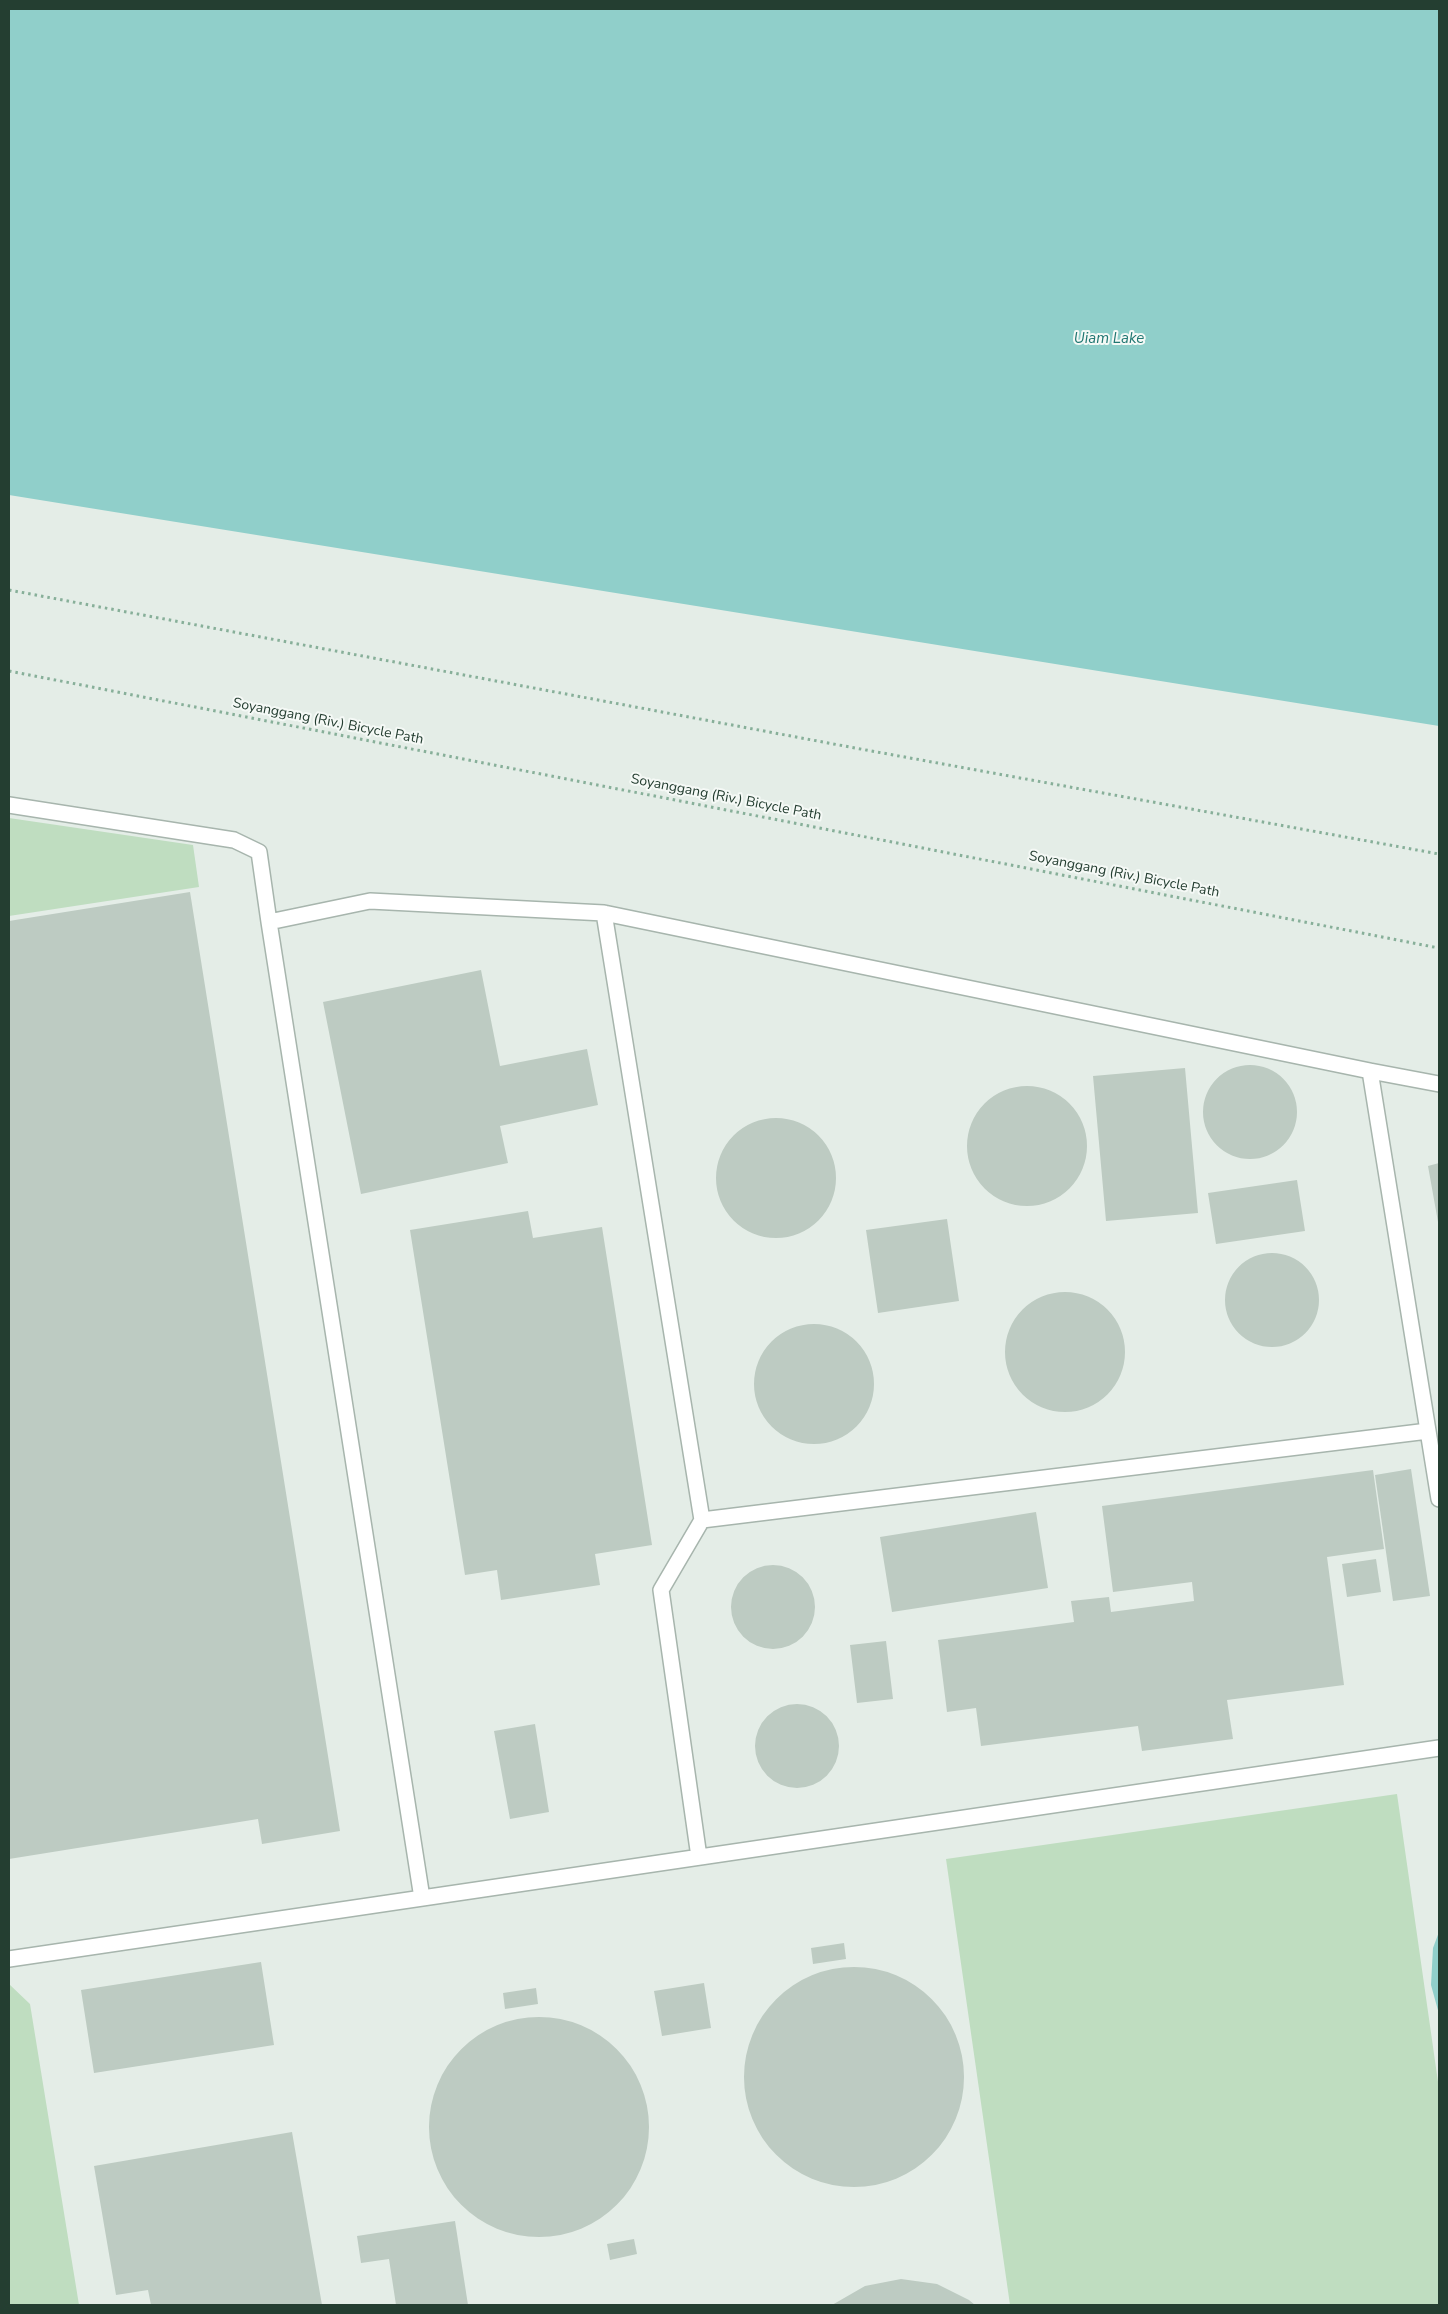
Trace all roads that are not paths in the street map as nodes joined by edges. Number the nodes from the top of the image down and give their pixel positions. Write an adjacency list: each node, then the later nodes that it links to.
1 (9, 805): 3 (lane)
2 (604, 913): 3 (lane); 4 (lane); 8 (lane)
3 (268, 922): 11 (lane)
4 (1370, 1071): 5 (lane); 6 (lane)
5 (1439, 1084)
6 (1428, 1431): 7 (lane); 8 (lane)
7 (1439, 1499)
8 (702, 1520): 10 (lane)
9 (1439, 1748): 10 (lane)
10 (699, 1857): 11 (lane)
11 (422, 1898): 12 (lane)
12 (9, 1959)

